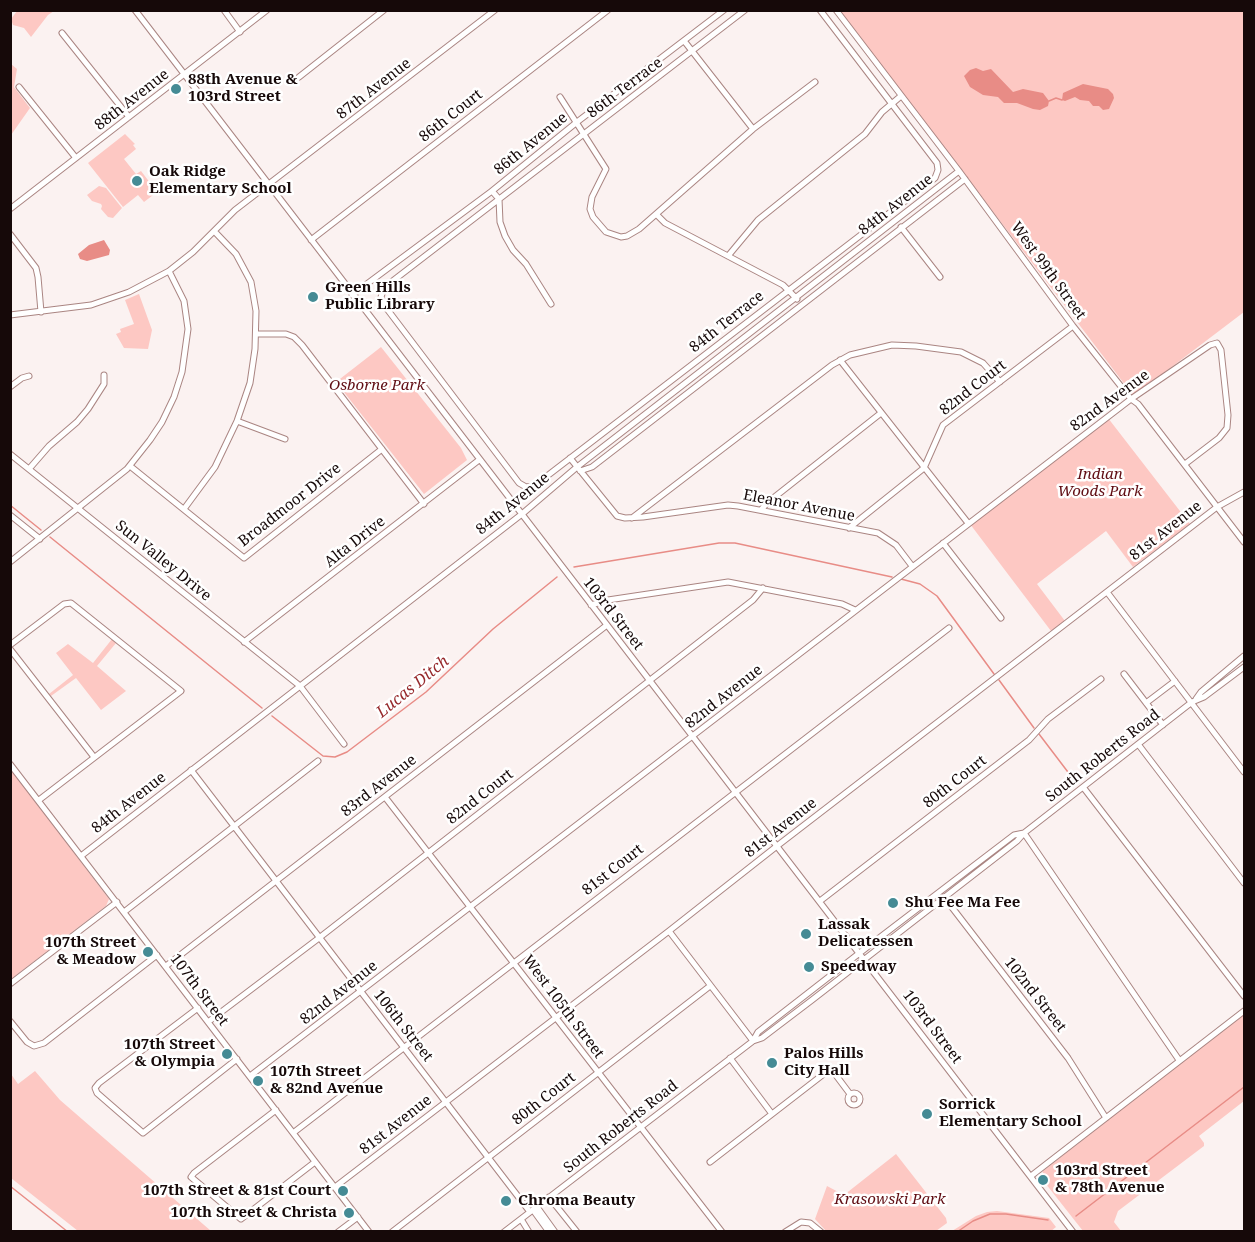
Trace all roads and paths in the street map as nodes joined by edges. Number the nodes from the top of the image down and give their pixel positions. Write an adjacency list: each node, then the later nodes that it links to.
1 (135, 10): 15 (street, 103rd Street)
2 (224, 10): 11 (street)
3 (267, 10): 11 (street, 88th Avenue)
4 (384, 10): 16 (street)
5 (608, 10): 39 (street, 86th Court)
6 (724, 10): 13 (street, 86th Avenue)
7 (746, 10): 14 (street, 86th Terrace)
8 (820, 10): 21 (street)
9 (836, 10): 19 (street, West 99th Street)
10 (491, 12): 29 (street, 87th Avenue)
11 (240, 32): 15 (street, 88th Avenue)
12 (62, 33): 22 (street)
13 (685, 42): 14 (street); 23 (street, 86th Avenue)
14 (693, 52): 24 (street); 25 (street, 86th Terrace)
15 (183, 75): 22 (street, 88th Avenue); 29 (street, 103rd Street)
16 (299, 77)
17 (815, 82): 24 (street)
18 (19, 87): 26 (street)
19 (901, 96): 21 (street); 27 (street, West 99th Street)
20 (560, 97): 23 (street)
21 (891, 104): 31 (street, 84th Terrace); 40 (street)
22 (129, 117): 26 (street, 88th Avenue)
23 (577, 122): 25 (street); 30 (street, 86th Avenue)
24 (753, 129): 35 (street)
25 (583, 135): 32 (street, 86th Terrace); 35 (street)
26 (76, 158): 34 (street, 88th Avenue)
27 (959, 171): 28 (street, West 99th Street); 33 (street, 84th Avenue)
28 (965, 179): 36 (street, 84th Avenue); 52 (street, West 99th Street)
29 (268, 185): 37 (street, 87th Avenue); 39 (street, 103rd Street)
30 (492, 191): 32 (street); 42 (street, 86th Avenue)
31 (918, 191): 33 (street); 45 (street, 84th Terrace)
32 (499, 199): 44 (street, 86th Terrace); 48 (street)
33 (924, 199): 47 (street, 84th Avenue)
34 (10, 208)
35 (656, 214): 40 (street)
36 (901, 227): 43 (street); 49 (street, 84th Avenue)
37 (214, 231): 41 (street, 87th Avenue); 53 (street)
38 (10, 234): 50 (street)
39 (310, 240): 46 (street, 103rd Street)
40 (728, 256): 45 (street)
41 (169, 271): 50 (street, 87th Avenue); 68 (street)
42 (384, 273): 44 (street); 46 (street, 86th Avenue)
43 (940, 277)
44 (390, 283): 72 (street, 86th Terrace)
45 (788, 290): 47 (street); 65 (street, 84th Terrace)
46 (352, 295): 66 (street, 103rd Street)
47 (796, 298): 49 (street); 71 (street, 84th Avenue)
48 (551, 304)
49 (801, 304): 71 (street, 84th Avenue)
50 (41, 312): 51 (street, 87th Avenue)
51 (10, 315)
52 (1073, 326): 57 (street, 82nd Court); 59 (street, West 99th Street)
53 (256, 334): 61 (street); 63 (street)
54 (840, 360): 57 (street); 60 (street); 81 (street)
55 (104, 375): 70 (street)
56 (29, 376): 58 (street)
57 (1000, 382): 69 (street, 82nd Court)
58 (10, 387)
59 (1131, 399): 67 (street, West 99th Street); 67 (street, 82nd Avenue); 82 (street, 82nd Avenue)
60 (881, 413): 69 (street); 78 (street)
61 (237, 421): 62 (street); 77 (street)
62 (285, 439)
63 (381, 449): 74 (street); 77 (street, Broadmoor Drive)
64 (10, 454): 70 (street, Sun Valley Drive)
65 (570, 458): 71 (street); 72 (street, 84th Terrace)
66 (479, 460): 74 (street, Alta Drive); 79 (street, 103rd Street)
67 (1185, 465): 75 (street, West 99th Street)
68 (130, 466): 76 (street); 77 (street, Broadmoor Drive)
69 (924, 468): 82 (street); 83 (street, 82nd Court)
70 (30, 469): 76 (street, Sun Valley Drive)
71 (579, 469): 79 (street, 84th Avenue); 81 (street)
72 (526, 487)
73 (1245, 492): 75 (street, 81st Avenue)
74 (424, 504): 96 (street, Alta Drive)
75 (1217, 507): 85 (street, West 99th Street); 90 (street, 81st Avenue)
76 (79, 508): 84 (street); 96 (street, Sun Valley Drive)
77 (184, 509)
78 (761, 510): 81 (street, Eleanor Avenue); 83 (street, Eleanor Avenue)
79 (522, 514): 91 (street, 103rd Street); 104 (street, 84th Avenue)
80 (10, 515): 84 (street)
81 (632, 518)
82 (968, 523): 86 (street, 82nd Avenue)
83 (849, 528): 88 (street, Eleanor Avenue)
84 (40, 539): 87 (street)
85 (1245, 542)
86 (943, 543): 88 (street, 82nd Avenue); 93 (street)
87 (10, 562)
88 (912, 566): 92 (street, 82nd Avenue)
89 (763, 588): 91 (street); 92 (street); 102 (street, 82nd Court)
90 (1107, 592): 103 (street); 122 (street, 81st Avenue)
91 (591, 605): 94 (street, 103rd Street)
92 (855, 610): 108 (street, 82nd Avenue)
93 (1001, 618)
94 (607, 625): 102 (street, 103rd Street); 118 (street, 83rd Avenue)
95 (950, 628): 117 (street, 81st Court)
96 (244, 642): 104 (street, Sun Valley Drive)
97 (10, 647): 111 (street); 111 (street)
98 (1244, 656): 105 (street, South Roberts Road)
99 (1245, 667): 105 (street, South Roberts Road)
100 (1124, 674): 106 (street)
101 (1101, 679): 130 (street, 80th Court)
102 (650, 680): 108 (street, 103rd Street); 123 (street, 82nd Court)
103 (1175, 681): 105 (street); 106 (street)
104 (300, 686): 109 (street); 114 (street, 84th Avenue)
105 (1194, 700): 107 (street, South Roberts Road); 115 (street)
106 (1146, 703): 107 (street)
107 (1162, 725): 110 (street, South Roberts Road)
108 (693, 736): 117 (street, 103rd Street); 131 (street, 82nd Avenue)
109 (344, 744)
110 (1138, 744): 116 (street, South Roberts Road); 126 (street)
111 (94, 757): 119 (street)
112 (318, 760): 120 (street)
113 (10, 764): 119 (street, 107th Street)
114 (191, 770): 120 (street, 106th Street); 124 (street, 84th Avenue)
115 (1245, 771)
116 (1083, 787): 121 (street, South Roberts Road); 143 (street)
117 (735, 791): 122 (street, 103rd Street); 138 (street, 81st Court)
118 (385, 797): 123 (street, West 105th Street); 125 (street, 83rd Avenue)
119 (39, 801): 124 (street, 107th Street)
120 (233, 826): 125 (street, 106th Street); 132 (street)
121 (1024, 833): 127 (street, South Roberts Road); 128 (street, South Roberts Road); 153 (street)
122 (777, 846): 130 (street, 103rd Street); 133 (street, 81st Avenue)
123 (429, 853): 131 (street, West 105th Street); 134 (street, 82nd Court)
124 (81, 856): 129 (street, 107th Street)
125 (276, 881): 134 (street, 106th Street); 139 (street, 83rd Avenue)
126 (1245, 883)
127 (940, 892): 128 (street, 102nd Street); 135 (street, South Roberts Road)
128 (944, 897): 137 (street, South Roberts Road); 160 (street, 102nd Street)
129 (117, 902): 132 (street, 107th Street); 140 (street)
130 (820, 902): 135 (street, 103rd Street)
131 (471, 906): 138 (street, West 105th Street); 142 (street, 82nd Avenue)
132 (124, 912): 136 (street, 107th Street)
133 (669, 931): 141 (street); 146 (street, 81st Avenue)
134 (319, 938): 142 (street, 106th Street); 148 (street, 82nd Court)
135 (860, 953): 137 (street, 103rd Street); 149 (street, South Roberts Road)
136 (157, 955): 139 (street, 107th Street); 147 (street)
137 (865, 959): 149 (street, South Roberts Road); 166 (street, 103rd Street)
138 (514, 961): 146 (street, West 105th Street); 150 (street, 81st Court)
139 (166, 966): 144 (street, 107th Street)
140 (10, 984)
141 (710, 986): 149 (street); 154 (street, 80th Court)
142 (360, 991): 150 (street, 106th Street); 155 (street, 82nd Avenue)
143 (1245, 996)
144 (198, 1008): 148 (street, 107th Street); 152 (street)
145 (1245, 1011): 153 (street)
146 (556, 1016): 154 (street, West 105th Street); 157 (street, 81st Avenue)
147 (10, 1021)
148 (208, 1022): 152 (street, 107th Street)
149 (753, 1041): 151 (street, South Roberts Road)
150 (404, 1047): 157 (street, 106th Street); 162 (street, 81st Court)
151 (730, 1058): 159 (street); 161 (street, South Roberts Road)
152 (237, 1059): 155 (street, 107th Street)
153 (1179, 1059): 160 (street)
154 (598, 1072): 161 (street, West 105th Street); 163 (street, 80th Court)
155 (250, 1076): 158 (street, 107th Street)
156 (850, 1094): 159 (street)
157 (446, 1101): 163 (street, 106th Street); 167 (street, 81st Avenue)
158 (276, 1110): 162 (street, 107th Street); 164 (street)
159 (772, 1114): 165 (street)
160 (1106, 1118): 166 (street)
161 (641, 1127): 168 (street, South Roberts Road); 180 (street, West 105th Street)
162 (293, 1132): 164 (street, 107th Street)
163 (488, 1157): 169 (street, 106th Street); 174 (street, 80th Court)
164 (315, 1162): 167 (street, 107th Street)
165 (710, 1162)
166 (1031, 1176): 183 (street, 103rd Street)
167 (335, 1187): 170 (street, 107th Street)
168 (549, 1197): 169 (street, South Roberts Road); 179 (street)
169 (533, 1210): 171 (street, South Roberts Road); 177 (street); 178 (street)
170 (358, 1217): 172 (street); 173 (street, 107th Street)
171 (521, 1219): 175 (street, South Roberts Road); 176 (street)
172 (338, 1232)
173 (369, 1232)
174 (392, 1232)
175 (504, 1232)
176 (529, 1232)
177 (549, 1232)
178 (555, 1232)
179 (577, 1232)
180 (722, 1232)
181 (785, 1232): 182 (street)
182 (821, 1232)
183 (1073, 1232)

